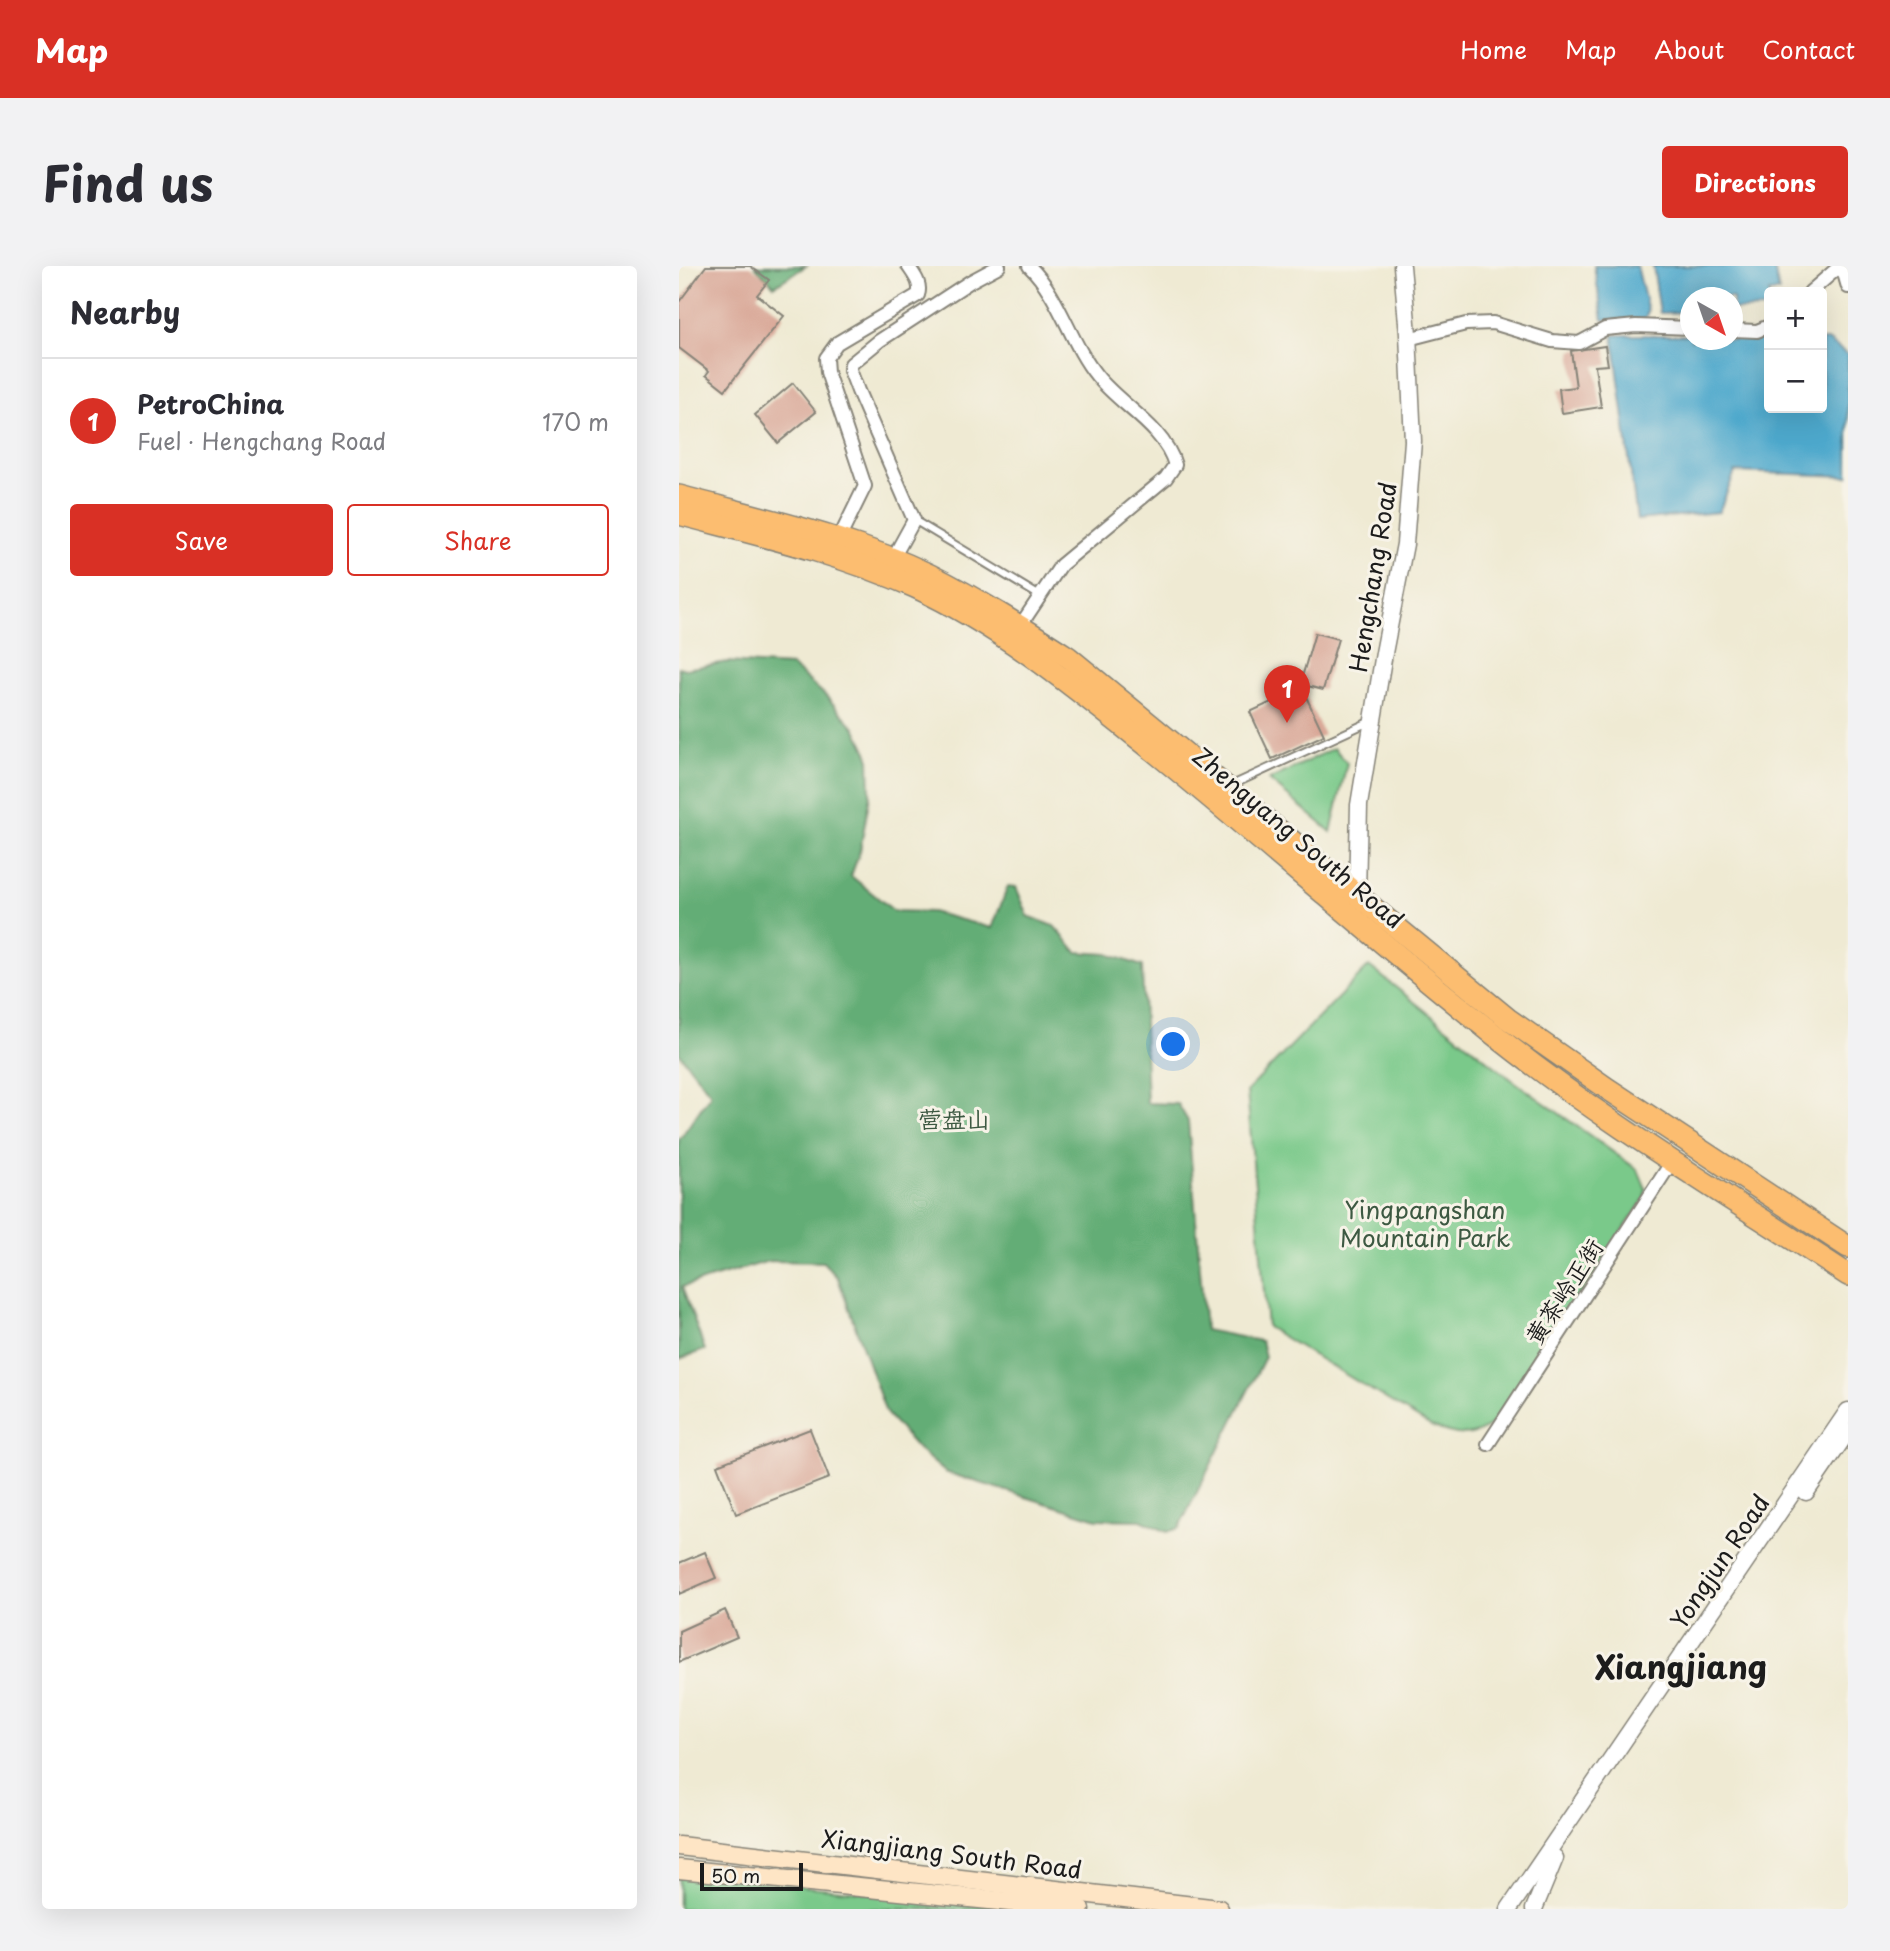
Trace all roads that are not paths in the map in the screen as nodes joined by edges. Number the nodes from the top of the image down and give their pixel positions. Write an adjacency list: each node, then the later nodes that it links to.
1 (908, 266): 15 (street)
2 (999, 266): 14 (street)
3 (1029, 266): 17 (street)
4 (1402, 266): 11 (street, Hengchang Road)
5 (1841, 266): 6 (street); 7 (street)
6 (1816, 287)
7 (1848, 287)
8 (1680, 328): 11 (street)
9 (1764, 328): 10 (street)
10 (1743, 330)
11 (1408, 340): 19 (street, Hengchang Road)
12 (679, 496): 15 (main road, Zhengyang South Road)
13 (679, 514): 22 (main road, Zhengyang South Road)
14 (914, 520): 16 (street); 17 (lane)
15 (839, 539): 16 (main road, Zhengyang South Road)
16 (892, 560): 18 (main road, Zhengyang South Road)
17 (1040, 596): 18 (street)
18 (1020, 626): 20 (main road, Zhengyang South Road)
19 (1373, 720): 20 (lane); 21 (street, Hengchang Road)
20 (1228, 787): 21 (main road, Zhengyang South Road)
21 (1357, 894): 23 (main road, Zhengyang South Road)
22 (1673, 1160): 24 (main road, Zhengyang South Road); 27 (street, 黄茶岭正街)
23 (1848, 1247)
24 (1848, 1275)
25 (1848, 1411): 33 (street, Yongjun Road)
26 (1848, 1431): 29 (street, Yongjun Road)
27 (1488, 1444)
28 (679, 1846): 32 (main road, Xiangjiang South Road)
29 (1555, 1858): 34 (street, Yongjun Road); 35 (street)
30 (679, 1869): 31 (main road, Xiangjiang South Road)
31 (1080, 1909)
32 (1219, 1909)
33 (1509, 1909)
34 (1520, 1909)
35 (1535, 1909)

